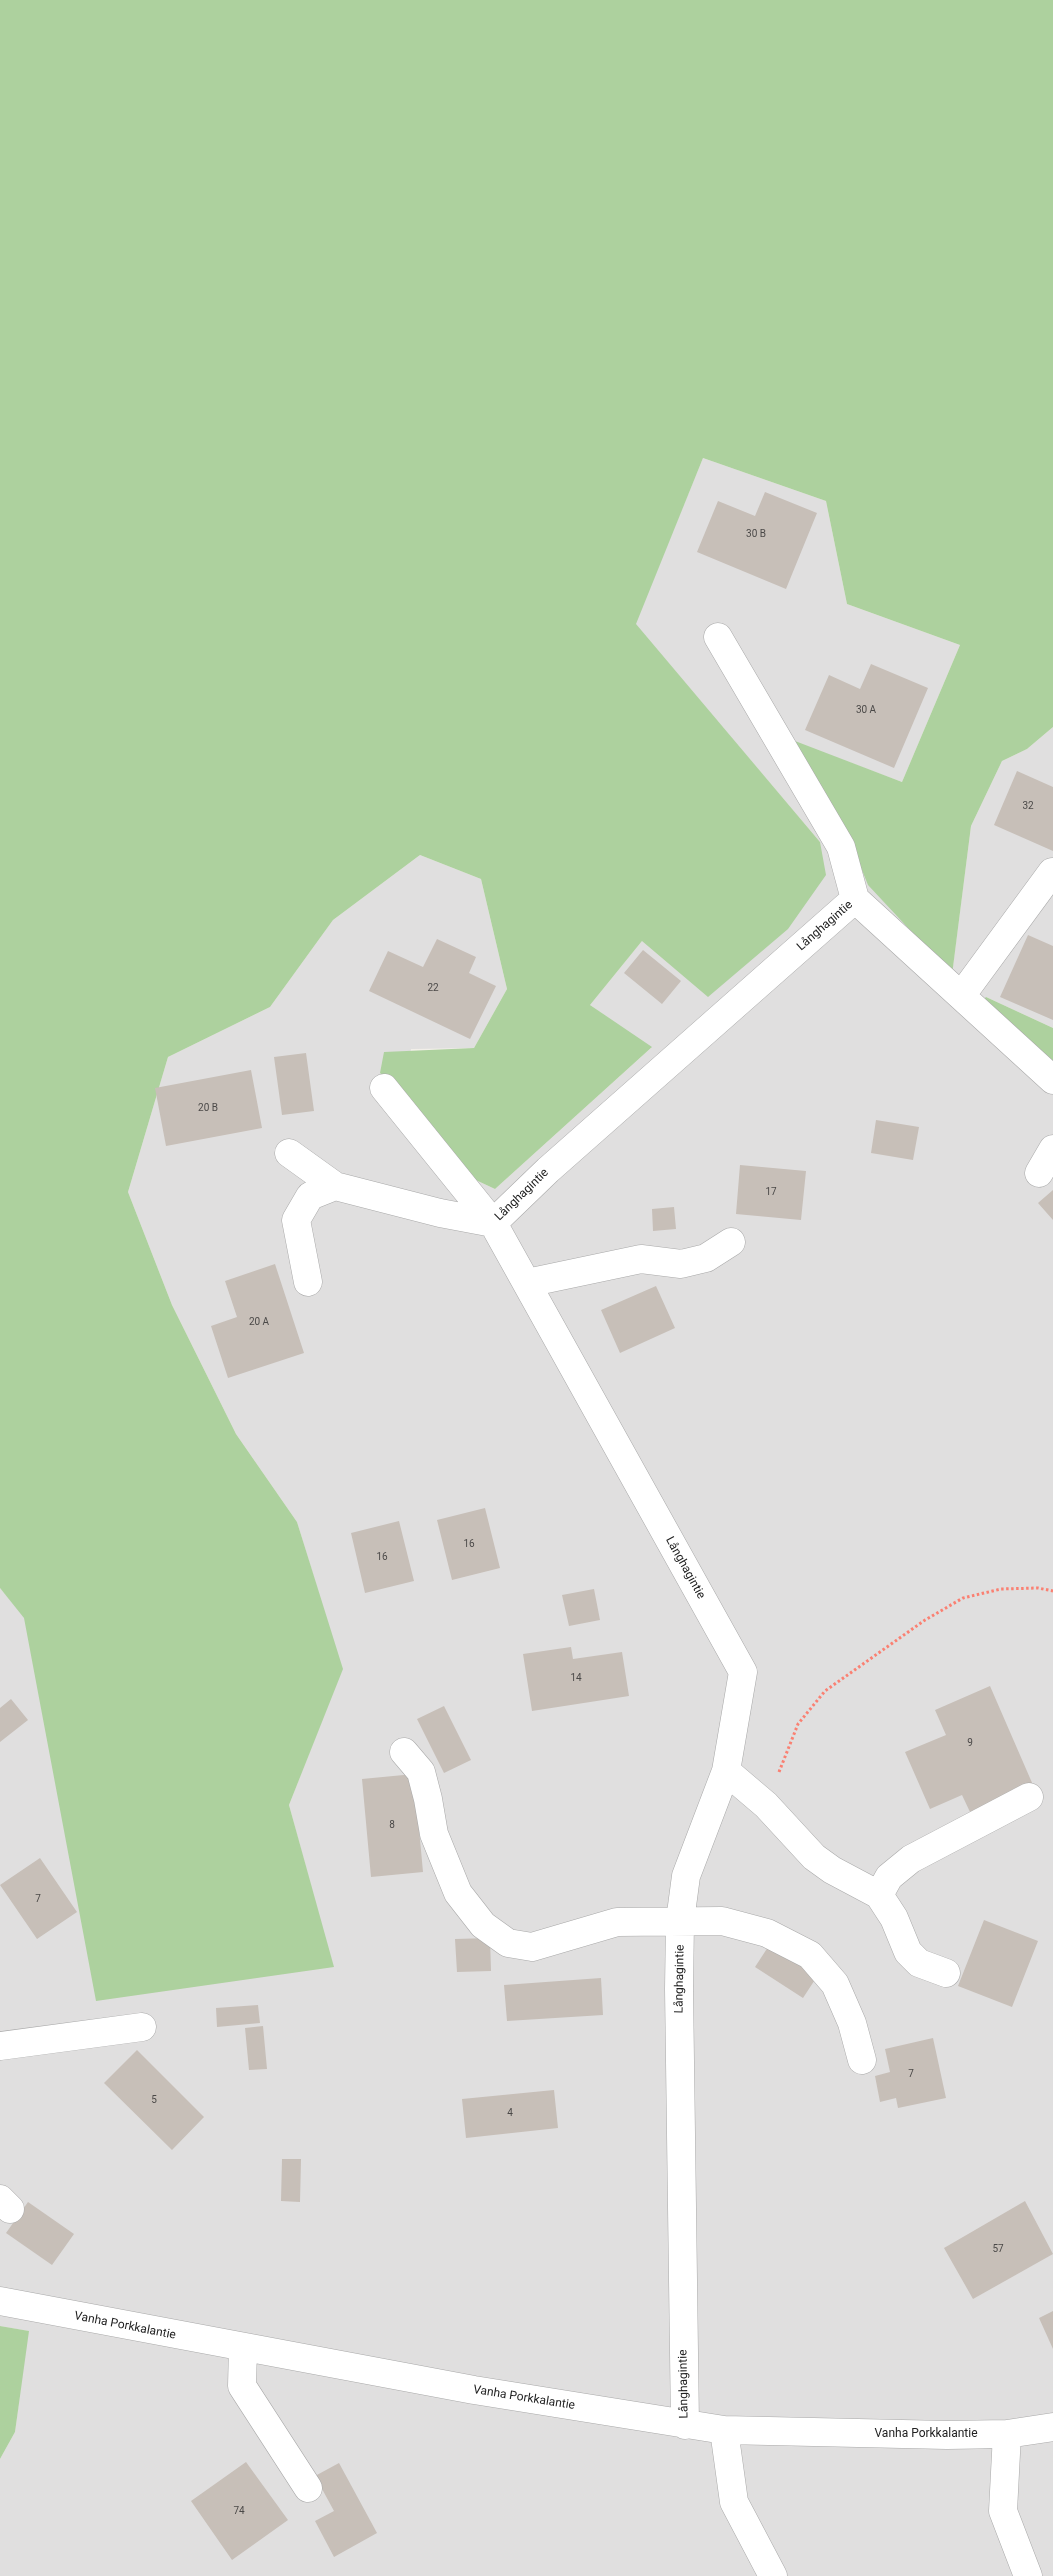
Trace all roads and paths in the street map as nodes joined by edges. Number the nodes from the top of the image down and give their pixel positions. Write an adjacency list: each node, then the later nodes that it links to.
1 (718, 637): 3 (street, Långhagintie)
2 (1052, 872): 4 (street)
3 (855, 899): 4 (street, Långhagintie); 11 (street, Långhagintie)
4 (961, 996): 5 (street, Långhagintie)
5 (1053, 1080)
6 (384, 1088): 11 (street)
7 (1053, 1149): 9 (street)
8 (289, 1153): 10 (street)
9 (1039, 1173)
10 (335, 1186): 11 (street); 13 (street)
11 (493, 1223): 14 (street, Långhagintie)
12 (731, 1242): 14 (street)
13 (308, 1282)
14 (527, 1283): 17 (street, Långhagintie)
15 (1053, 1591): 19 (path)
16 (404, 1752): 21 (street)
17 (726, 1772): 19 (street); 21 (street, Långhagintie)
18 (1029, 1797): 20 (street)
19 (766, 1805): 20 (street)
20 (879, 1895): 22 (street)
21 (680, 1921): 25 (street); 28 (street, Långhagintie)
22 (946, 1973)
23 (142, 2027): 24 (street)
24 (0, 2046)
25 (862, 2060)
26 (0, 2301): 27 (street, Vanha Porkkalantie)
27 (243, 2348): 28 (street, Vanha Porkkalantie); 32 (street)
28 (685, 2425): 30 (street, Vanha Porkkalantie)
29 (1053, 2426): 31 (street, Vanha Porkkalantie)
30 (724, 2430): 31 (street, Vanha Porkkalantie); 33 (street)
31 (1008, 2434): 34 (street)
32 (308, 2488)
33 (773, 2576)
34 (1028, 2576)

